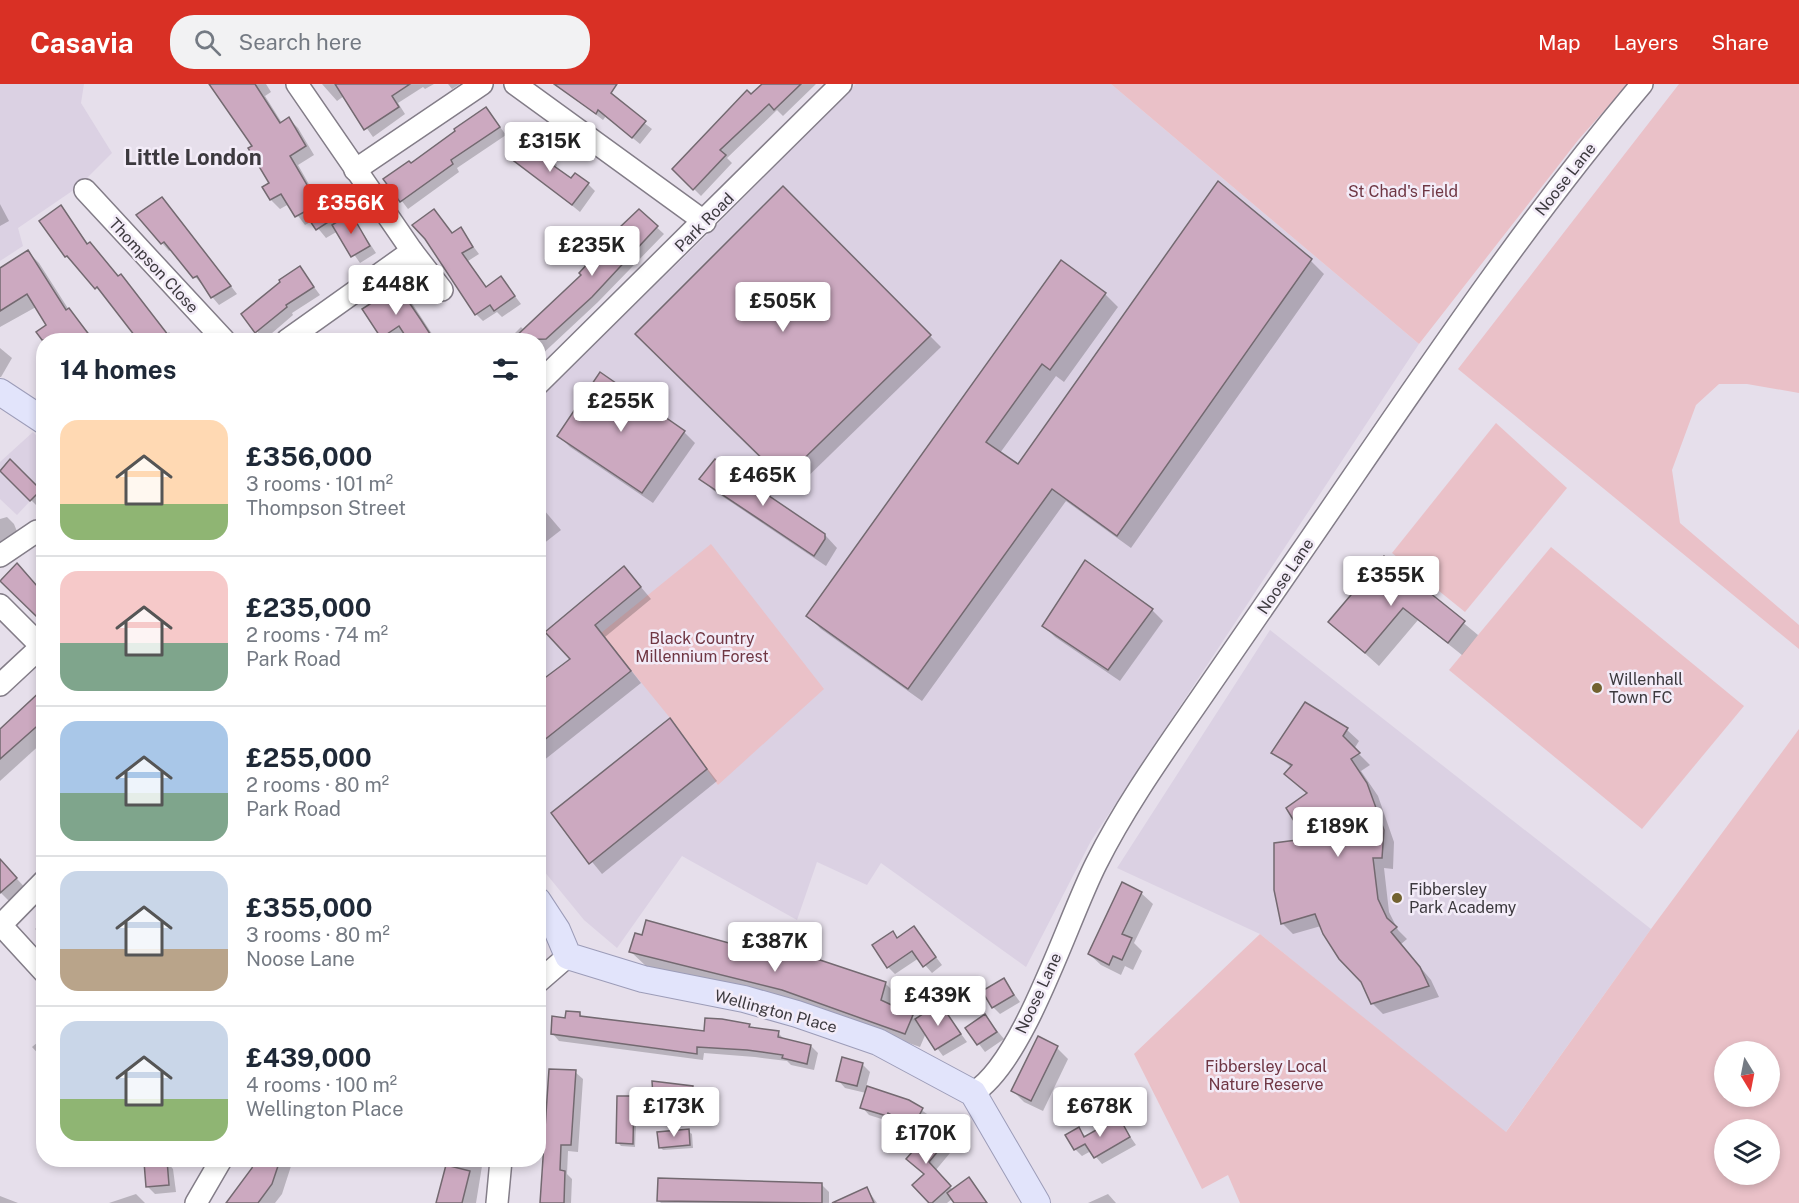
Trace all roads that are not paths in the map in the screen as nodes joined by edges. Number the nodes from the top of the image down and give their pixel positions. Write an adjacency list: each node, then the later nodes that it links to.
1 (297, 84): 6 (street)
2 (482, 84): 6 (street)
3 (515, 84): 8 (street)
4 (841, 84): 8 (street, Park Road)
5 (1642, 84): 28 (street, Noose Lane)
6 (356, 170): 9 (street)
7 (85, 190): 11 (street, Thompson Close)
8 (705, 222): 13 (street, Park Road)
9 (412, 251): 10 (street); 12 (street)
10 (442, 291)
11 (218, 333)
12 (297, 333)
13 (546, 376)
14 (0, 392): 15 (main road)
15 (36, 416)
16 (36, 532): 17 (street)
17 (0, 556)
18 (0, 605): 19 (street)
19 (36, 639)
20 (36, 651): 21 (street)
21 (0, 685)
22 (36, 889): 24 (street)
23 (546, 913): 25 (main road)
24 (1, 924): 26 (street)
25 (568, 956): 27 (street); 28 (main road, Wellington Place)
26 (36, 963)
27 (546, 975)
28 (973, 1093): 33 (main road)
29 (215, 1167): 31 (street)
30 (500, 1167): 32 (street)
31 (196, 1203)
32 (496, 1203)
33 (1037, 1203)

